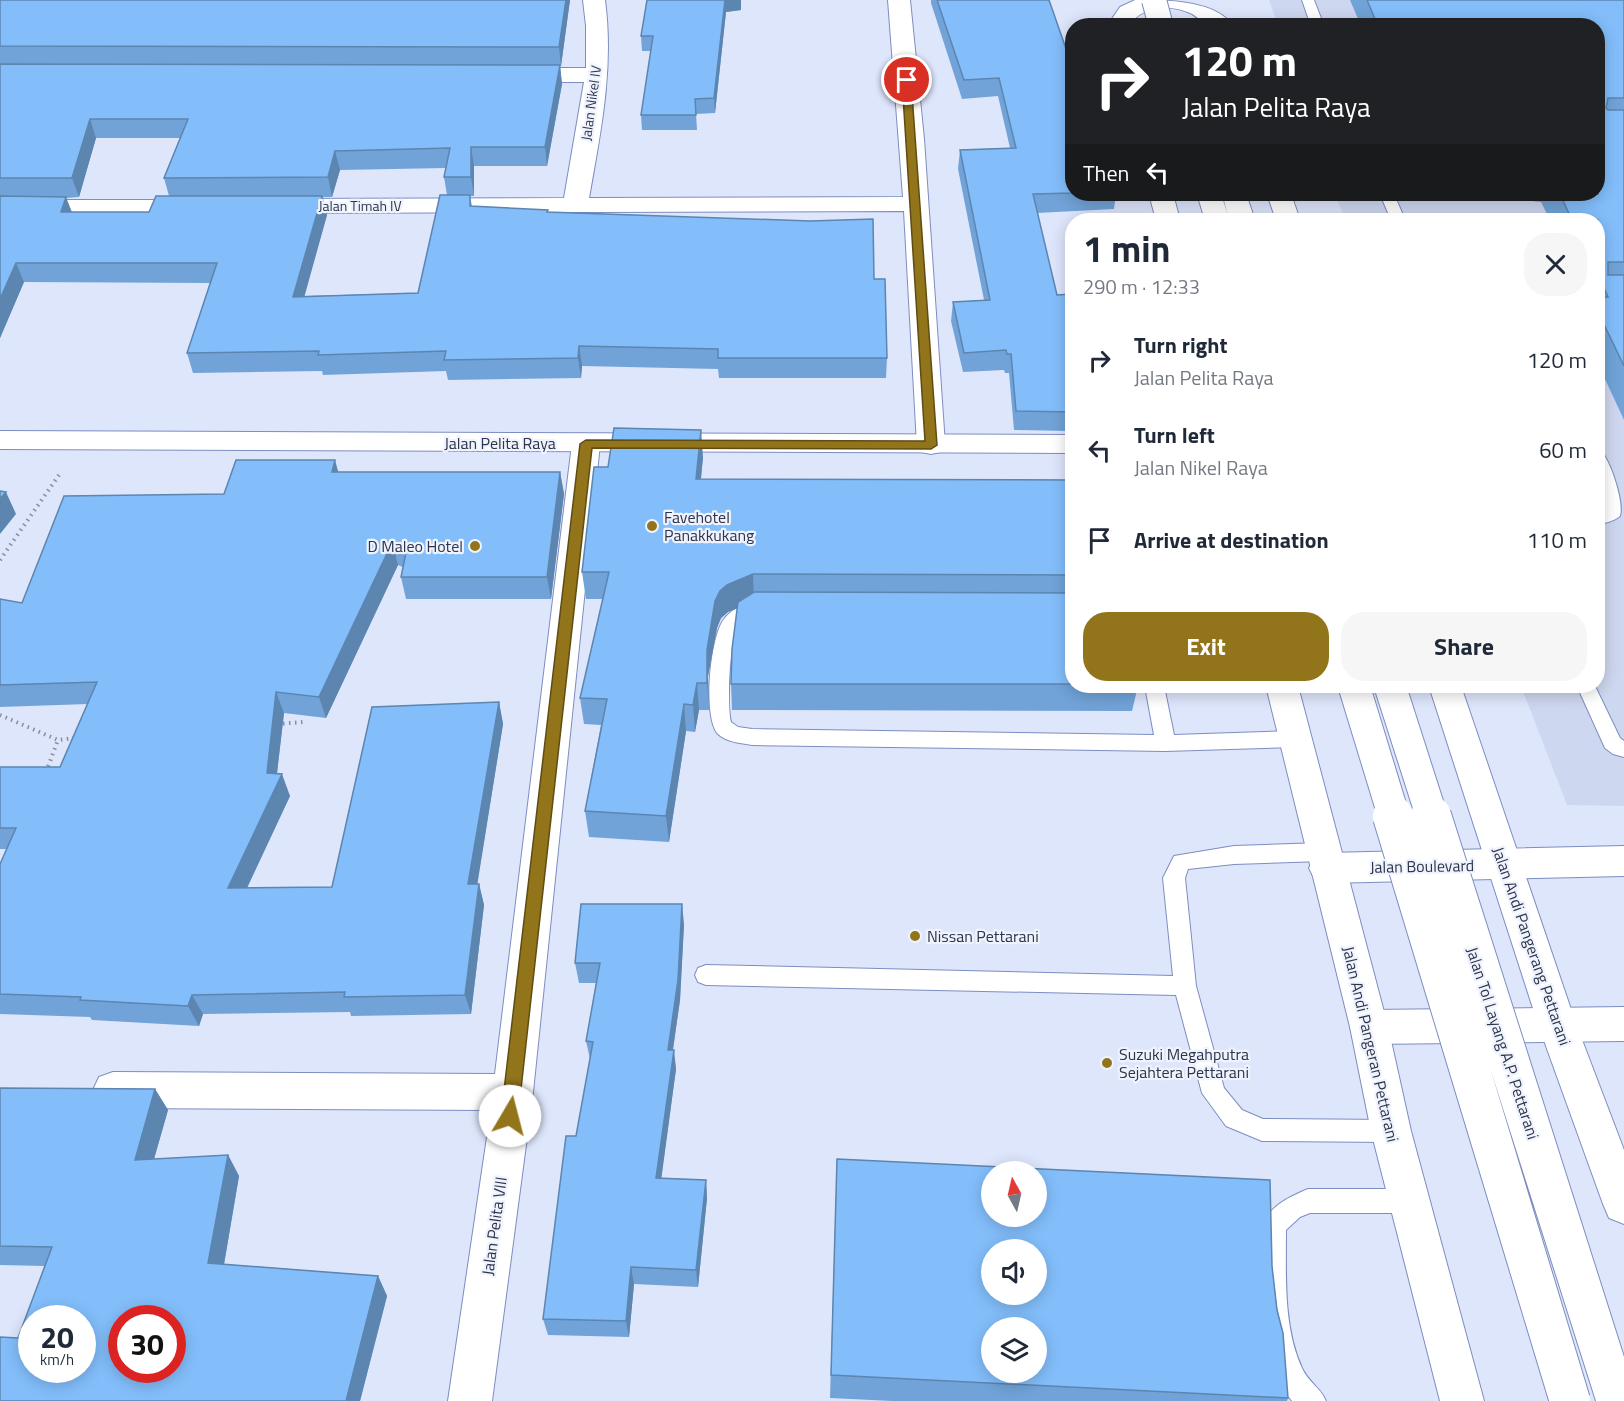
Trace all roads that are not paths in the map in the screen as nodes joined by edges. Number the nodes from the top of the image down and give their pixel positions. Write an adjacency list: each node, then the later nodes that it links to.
1 (594, 0): 16 (main road, Jalan Nikel IV)
2 (899, 0): 17 (main road)
3 (1111, 0): 8 (main road)
4 (1154, 0): 10 (main road, bridge)
5 (1177, 0): 11 (main road)
6 (1213, 0): 13 (main road)
7 (1308, 0): 14 (lane)
8 (1115, 18)
9 (1123, 18): 12 (main road)
10 (1159, 18)
11 (1182, 18)
12 (1212, 18)
13 (1218, 18)
14 (1315, 18)
15 (489, 75): 16 (main road)
16 (597, 75): 18 (main road, Jalan Nikel IV)
17 (915, 204): 18 (main road, Jalan Timah IV); 25 (main road)
18 (576, 205): 21 (main road, Jalan Timah IV)
19 (0, 207): 20 (main road)
20 (219, 207)
21 (254, 207)
22 (0, 440): 23 (main road, Jalan Pelita Raya)
23 (586, 444): 25 (main road, Jalan Pelita Raya); 47 (main road, Jalan Pelita VIII)
24 (1065, 444): 25 (main road, Jalan Pelita Raya)
25 (931, 445)
26 (1605, 473): 27 (lane)
27 (1605, 516)
28 (779, 610): 36 (lane)
29 (1156, 693): 36 (lane)
30 (1284, 693): 35 (main road, Jalan Andi Pangeran Pettarani)
31 (1356, 693): 54 (main road, bridge)
32 (1392, 693): 55 (main road, Jalan Tol Layang A.P. Pettarani, bridge)
33 (1447, 693): 40 (main road, Jalan Andi Pangerang Pettarani)
34 (1589, 693): 37 (lane)
35 (1294, 739): 36 (lane); 38 (main road, Jalan Andi Pangeran Pettarani)
36 (1165, 743)
37 (1624, 749)
38 (1325, 860): 40 (main road, Jalan Boulevard); 42 (lane); 45 (main road, Jalan Andi Pangeran Pettarani)
39 (1624, 861): 40 (main road, Jalan Boulevard)
40 (1504, 864): 43 (main road, Jalan Andi Pangerang Pettarani)
41 (706, 975): 42 (lane)
42 (1185, 986): 48 (lane)
43 (1557, 1024): 44 (main road); 45 (main road); 50 (main road, Jalan Andi Pangerang Pettarani)
44 (1624, 1024)
45 (1369, 1027): 48 (main road, Jalan Andi Pangeran Pettarani)
46 (82, 1090): 47 (main road)
47 (513, 1092): 51 (main road, Jalan Pelita VIII)
48 (1391, 1131): 49 (main road, Jalan Andi Pangeran Pettarani)
49 (1410, 1201): 52 (lane); 53 (main road, Jalan Andi Pangeran Pettarani)
50 (1624, 1204)
51 (470, 1401)
52 (1313, 1401)
53 (1462, 1401)
54 (1570, 1401)
55 (1617, 1401)

